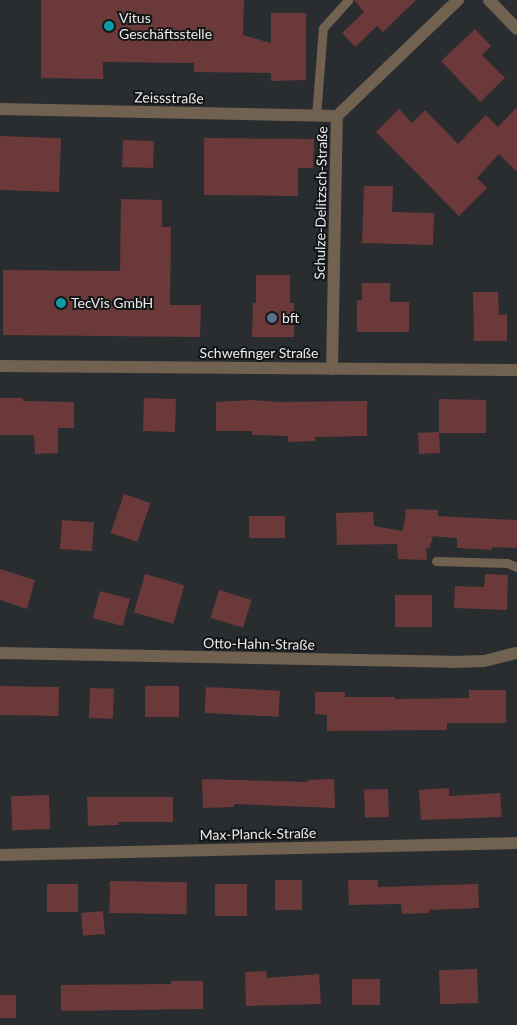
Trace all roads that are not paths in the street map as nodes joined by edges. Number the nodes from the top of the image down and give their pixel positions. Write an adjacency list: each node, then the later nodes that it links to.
1 (348, 0): 6 (lane)
2 (458, 0): 7 (street, Schulze-Delitzsch-Straße)
3 (489, 0): 4 (street)
4 (517, 29)
5 (0, 109): 6 (street, Zeissstraße)
6 (316, 116): 7 (street, Zeissstraße)
7 (337, 116): 9 (street, Schulze-Delitzsch-Straße)
8 (0, 366): 9 (street, Schwefinger Straße)
9 (332, 369): 10 (street, Schwefinger Straße)
10 (517, 370)
11 (436, 561): 12 (lane)
12 (517, 568)
13 (0, 653): 14 (street, Otto-Hahn-Straße)
14 (517, 653)
15 (517, 843): 16 (street, Max-Planck-Straße)
16 (0, 856)

